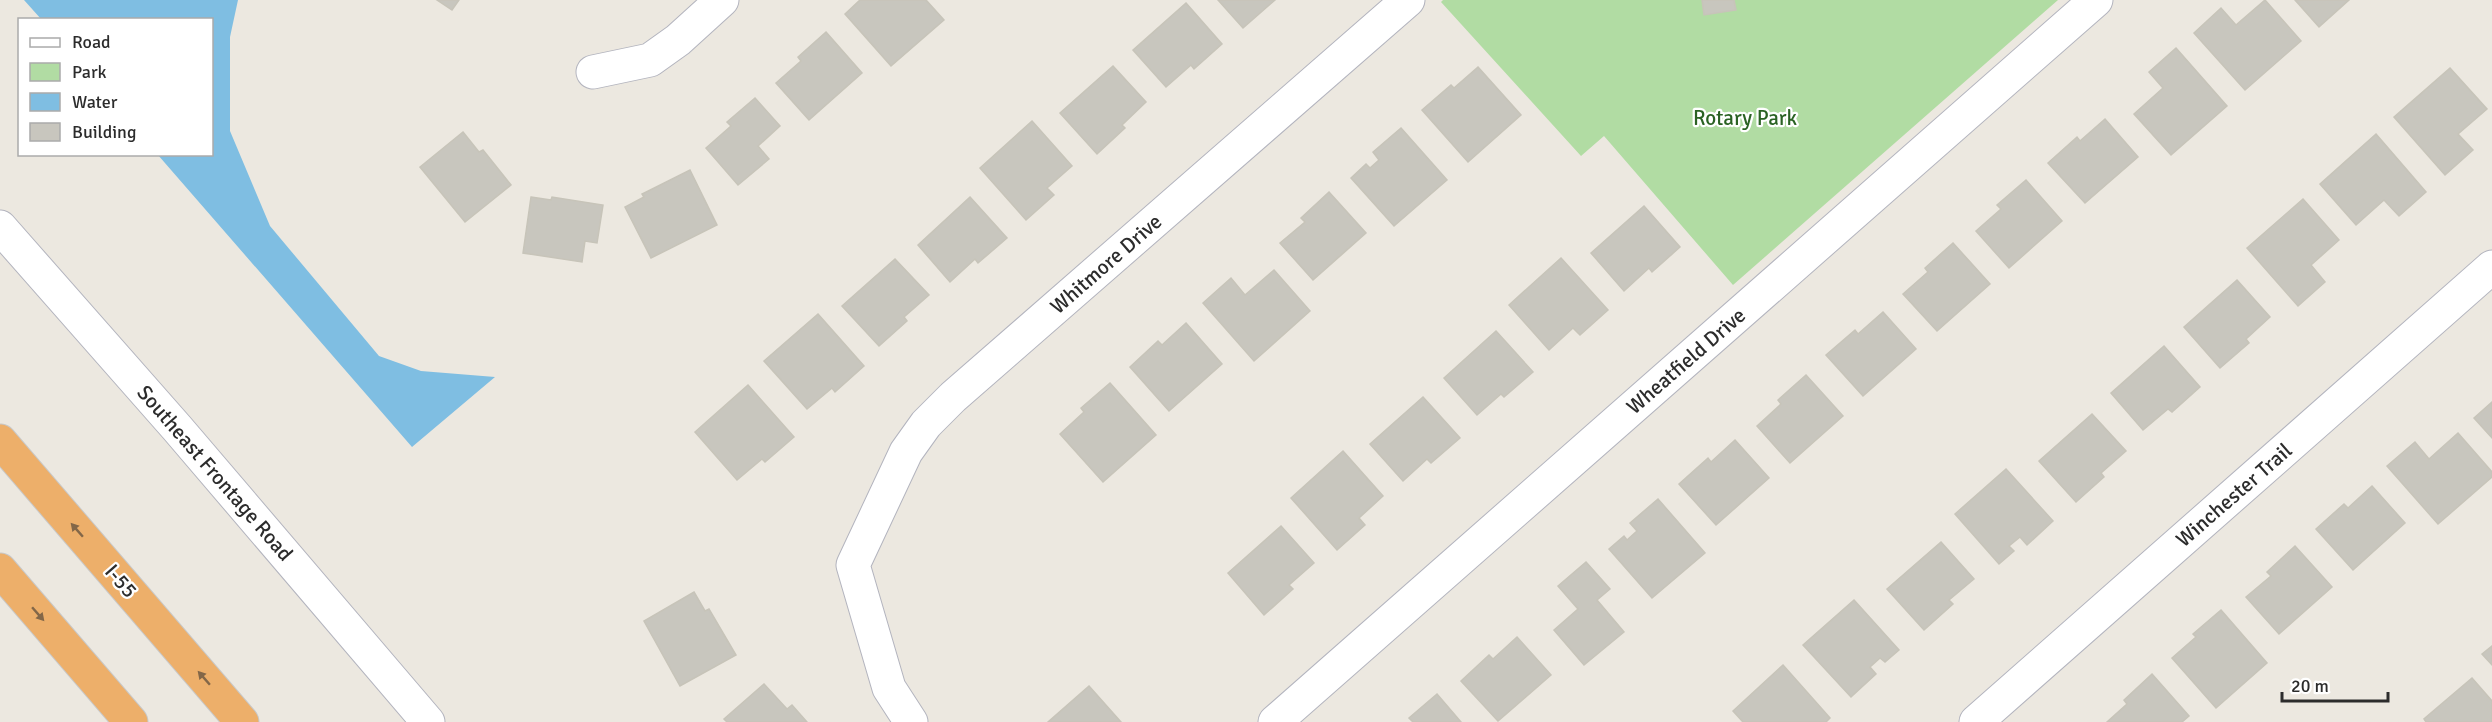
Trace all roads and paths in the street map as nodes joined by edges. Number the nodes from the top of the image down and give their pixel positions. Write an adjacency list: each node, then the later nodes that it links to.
1 (722, 0): 4 (street)
2 (1408, 0): 12 (street, Whitmore Drive)
3 (2096, 0): 13 (street, Wheatfield Drive)
4 (593, 72)
5 (0, 227): 11 (street, Southeast Frontage Road)
6 (2492, 267): 14 (street, Winchester Trail)
7 (0, 441): 10 (highway, I-55, one-way to 7)
8 (0, 570): 9 (highway, one-way to 9)
9 (131, 722)
10 (242, 722)
11 (428, 722)
12 (911, 722)
13 (1275, 722)
14 (1976, 722)

